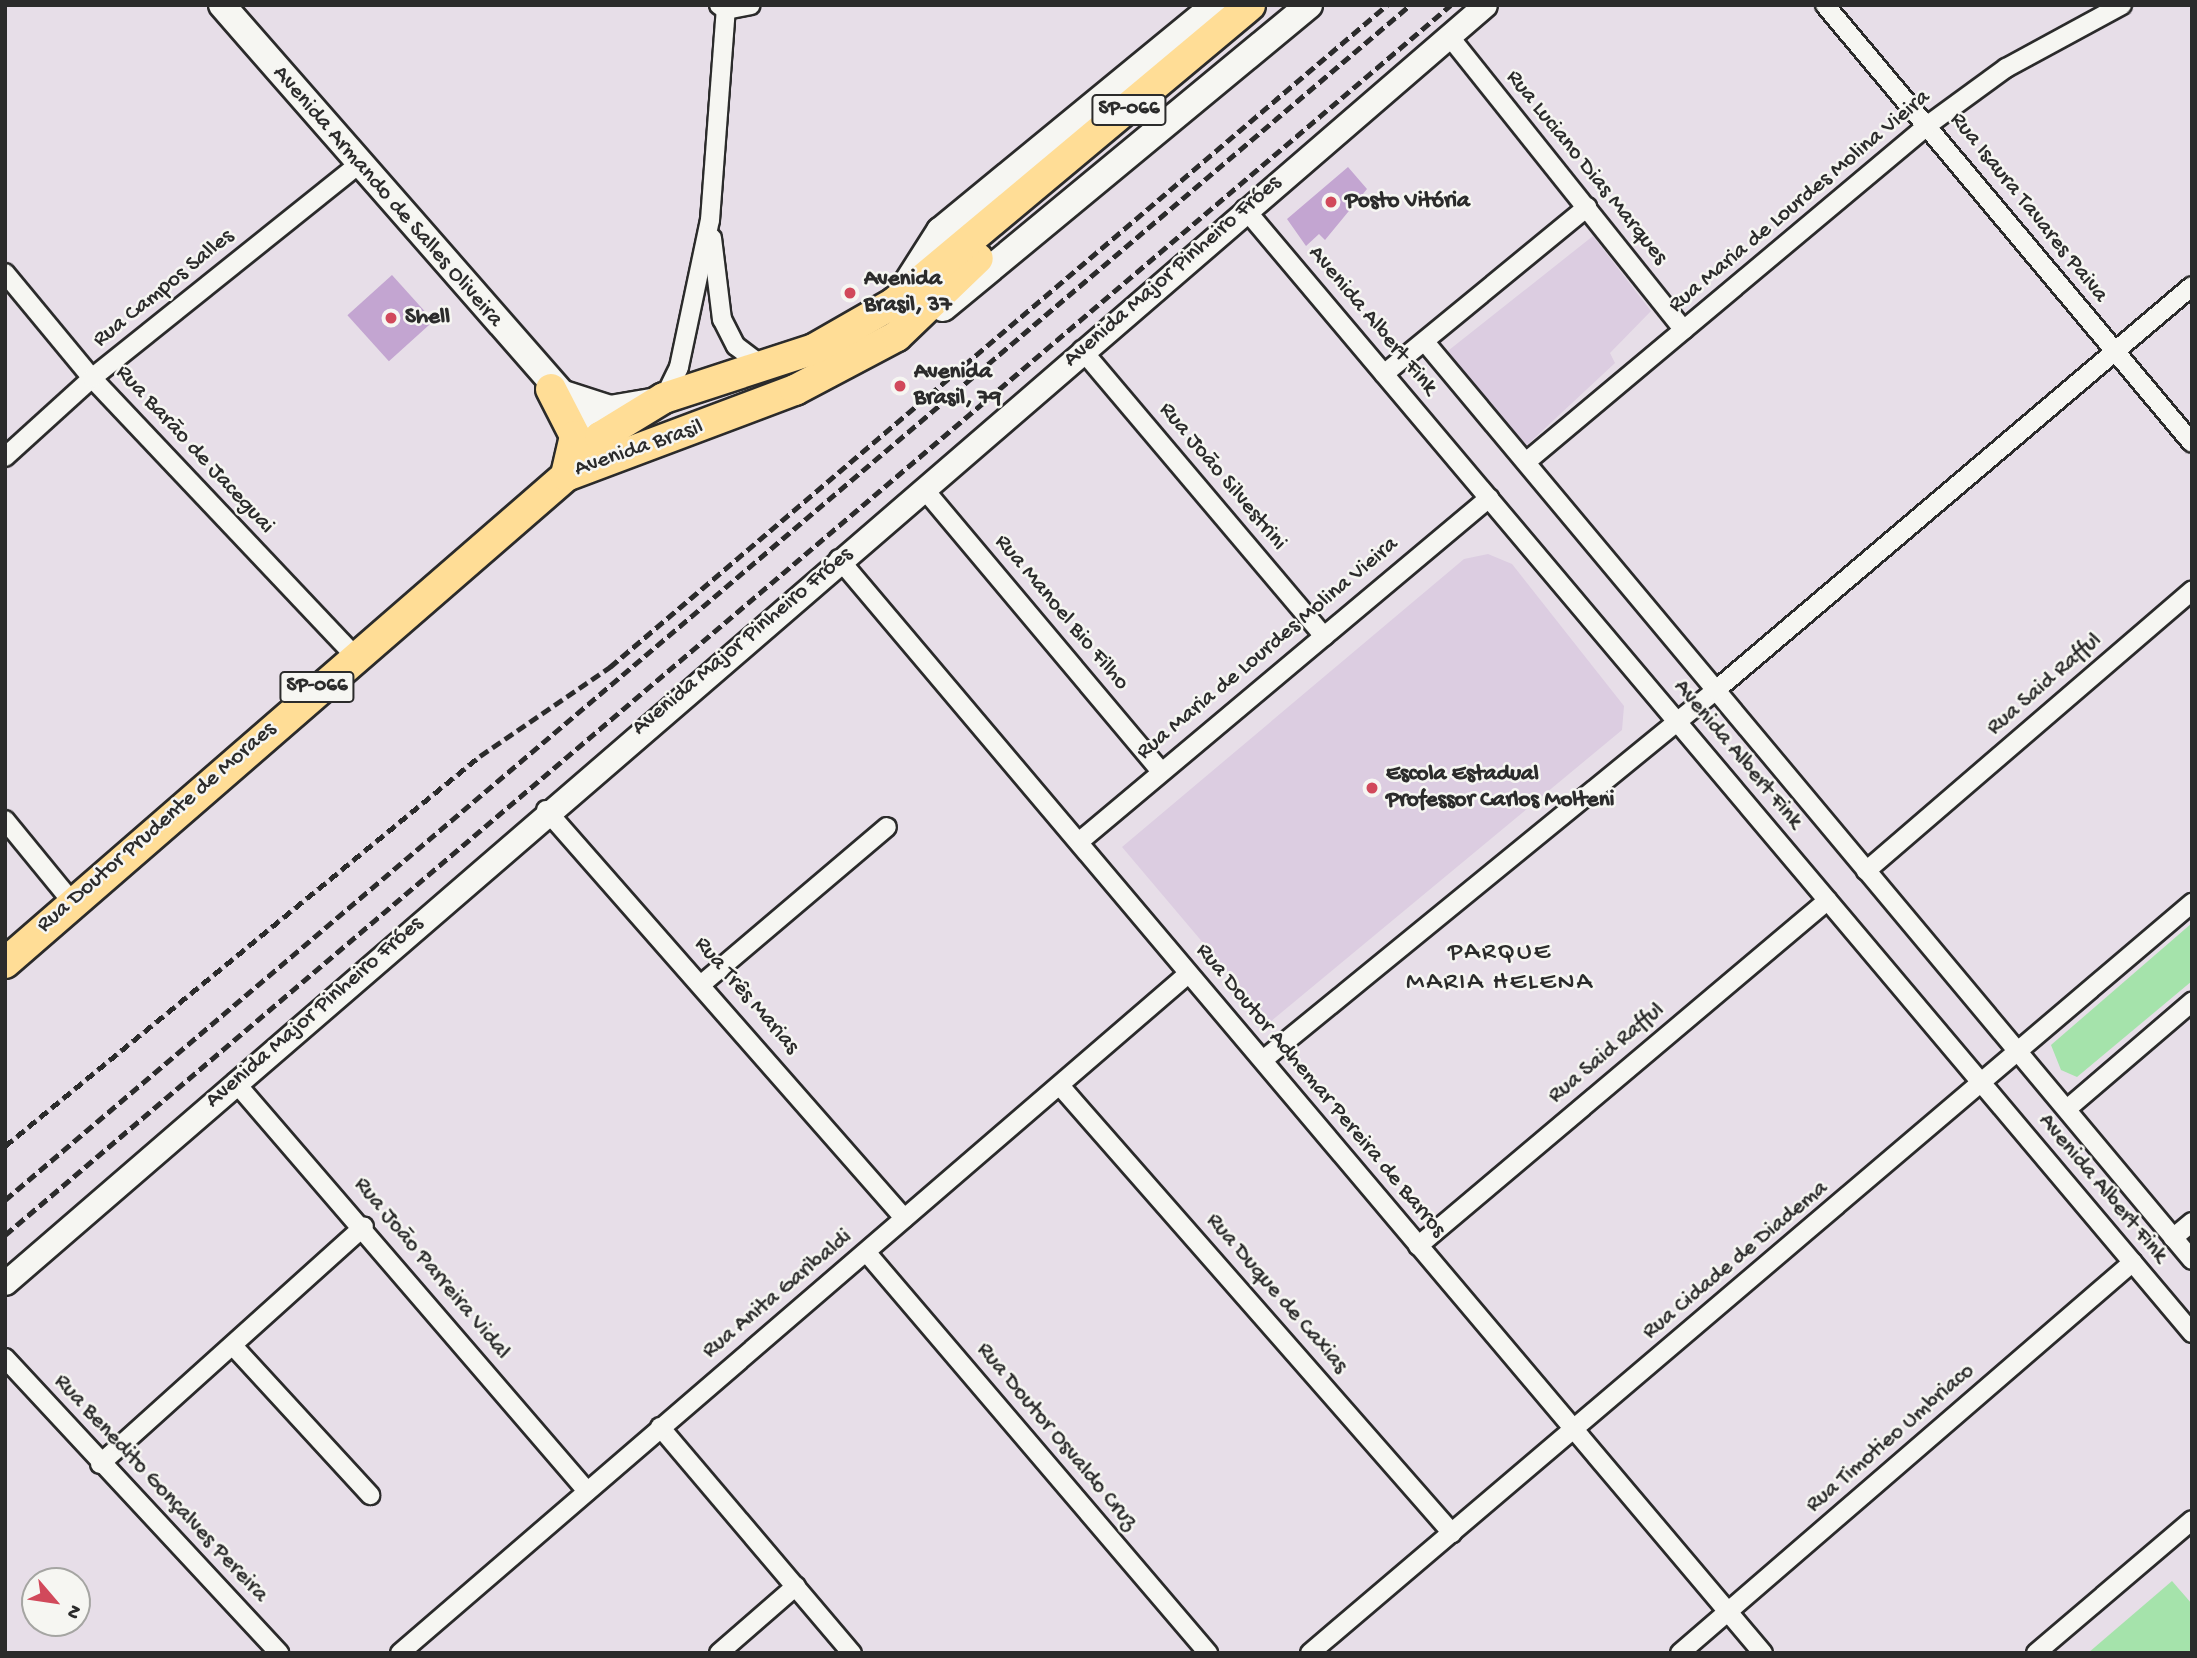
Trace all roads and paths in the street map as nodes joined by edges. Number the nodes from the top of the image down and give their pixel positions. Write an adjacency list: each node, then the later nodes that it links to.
1 (222, 5): 13 (main road, Avenida Armando de Salles Oliveira)
2 (751, 5): 10 (street)
3 (1215, 5): 20 (main road)
4 (1250, 5): 16 (highway, SP-066)
5 (1272, 5): 16 (highway)
6 (1309, 5): 22 (main road, Avenida Brasil)
7 (1486, 5): 11 (street, Avenida Major Pinheiro Fróes)
8 (1825, 5): 12 (street, Rua Isaura Tavares Paiva)
9 (2122, 5): 12 (street, Rua Maria de Lourdes Molina Vieira)
10 (724, 7): 17 (street)
11 (1449, 36): 14 (street, Rua Luciano Dias Marques); 15 (street, Avenida Major Pinheiro Fróes)
12 (1928, 125): 21 (street, Rua Maria de Lourdes Molina Vieira); 25 (street, Rua Isaura Tavares Paiva)
13 (359, 164): 28 (street, Rua Campos Salles); 29 (main road, Avenida Armando de Salles Oliveira)
14 (1587, 207): 21 (street, Rua Luciano Dias Marques); 23 (street)
15 (1245, 209): 24 (street, Avenida Major Pinheiro Fróes); 27 (street, Avenida Albert Fink)
16 (1010, 218): 20 (highway, Avenida Brasil / SP-066); 22 (highway, Avenida Brasil)
17 (710, 220): 26 (street); 30 (street)
18 (5, 273): 28 (street, Rua Barão de Jaceguai)
19 (2192, 286): 25 (street)
20 (894, 303): 26 (highway, Avenida Brasil / SP-066)
21 (1684, 330): 35 (street, Rua Maria de Lourdes Molina Vieira)
22 (897, 336): 33 (highway, Avenida Brasil)
23 (1425, 342): 27 (street); 35 (street, Avenida Albert Fink)
24 (1082, 350): 37 (street, Avenida Major Pinheiro Fróes); 41 (street, Rua João Silvestrini)
25 (2114, 352): 32 (street, Rua Isaura Tavares Paiva); 43 (street)
26 (765, 368): 30 (highway, Avenida Brasil / SP-066)
27 (1384, 374): 38 (street, Avenida Albert Fink)
28 (92, 378): 34 (street, Rua Campos Salles); 42 (street, Rua Barão de Jaceguai)
29 (551, 388): 30 (main road, Avenida Armando de Salles Oliveira); 31 (main road, Avenida Armando de Salles Oliveira); 36 (highway)
30 (664, 398): 31 (highway, Avenida Brasil / SP-066)
31 (600, 437): 33 (highway); 36 (highway, Avenida Brasil / SP-066)
32 (2192, 443)
33 (630, 456): 36 (highway, Avenida Brasil)
34 (5, 457)
35 (1526, 462): 43 (street, Avenida Albert Fink)
36 (566, 476): 42 (highway, Rua Doutor Prudente de Moraes / SP-066)
37 (924, 489): 39 (street, Avenida Major Pinheiro Fróes); 45 (street, Rua Manoel Bio Filho)
38 (1489, 498): 41 (street, Rua Maria de Lourdes Molina Vieira); 44 (street, Avenida Albert Fink)
39 (839, 559): 46 (street, Avenida Major Pinheiro Fróes); 49 (street, Rua Doutor Adhemar Pereira de Barros)
40 (2192, 591): 50 (street, Rua Said Rafful)
41 (1324, 636): 45 (street, Rua Maria de Lourdes Molina Vieira)
42 (354, 655): 52 (highway, Rua Doutor Prudente de Moraes / SP-066)
43 (1716, 690): 44 (street); 50 (street, Avenida Albert Fink)
44 (1676, 720): 51 (street, Avenida Albert Fink); 59 (street)
45 (1160, 770): 49 (street, Rua Maria de Lourdes Molina Vieira)
46 (546, 810): 56 (street, Rua Três Marias); 60 (street, Avenida Major Pinheiro Fróes)
47 (5, 820): 52 (street)
48 (887, 827): 56 (street)
49 (1080, 841): 55 (street, Rua Doutor Adhemar Pereira de Barros)
50 (1866, 871): 58 (street, Avenida Albert Fink)
51 (1828, 900): 61 (street, Avenida Albert Fink); 68 (street, Rua Said Rafful)
52 (72, 902): 54 (highway, Rua Doutor Prudente de Moraes / SP-066)
53 (2192, 903): 58 (street, Rua Cidade de Diadema)
54 (5, 963)
55 (1188, 974): 59 (street, Rua Doutor Adhemar Pereira de Barros); 62 (street, Rua Anita Garibaldi)
56 (703, 983): 64 (street, Rua Três Marias)
57 (2192, 1002): 63 (street)
58 (2018, 1054): 61 (street, Rua Cidade de Diadema); 63 (street, Avenida Albert Fink)
59 (1263, 1060): 68 (street, Rua Doutor Adhemar Pereira de Barros)
60 (235, 1082): 66 (street, Rua João Parreira Vidal); 72 (street, Avenida Major Pinheiro Fróes)
61 (1983, 1084): 71 (street, Avenida Albert Fink); 77 (street, Rua Cidade de Diadema)
62 (1062, 1088): 64 (street, Rua Anita Garibaldi); 82 (street, Rua Duque de Caxias)
63 (2067, 1109): 67 (street, Avenida Albert Fink)
64 (904, 1218): 69 (street, Rua Anita Garibaldi)
65 (2192, 1222): 67 (street)
66 (364, 1226): 74 (street); 79 (street, Rua João Parreira Vidal)
67 (2174, 1238): 70 (street, Avenida Albert Fink)
68 (1419, 1245): 77 (street, Rua Doutor Adhemar Pereira de Barros)
69 (867, 1252): 76 (street, Rua Anita Garibaldi); 89 (street, Rua Doutor Osvaldo Cruz)
70 (2192, 1260)
71 (2133, 1262): 73 (street, Avenida Albert Fink); 84 (street, Rua Timotieo Umbriaco)
72 (5, 1283)
73 (2192, 1333)
74 (235, 1348): 78 (street); 80 (street)
75 (5, 1358): 78 (street, Rua Benedito Gonçalves Pereira)
76 (660, 1427): 79 (street, Rua Anita Garibaldi); 83 (street)
77 (1576, 1428): 82 (street, Rua Cidade de Diadema); 84 (street, Rua Doutor Adhemar Pereira de Barros)
78 (100, 1464): 85 (street, Rua Benedito Gonçalves Pereira)
79 (587, 1491): 86 (street, Rua Anita Garibaldi)
80 (370, 1495)
81 (2192, 1520): 93 (street)
82 (1452, 1533): 90 (street, Rua Cidade de Diadema)
83 (796, 1586): 87 (street); 88 (street)
84 (1728, 1612): 91 (street, Rua Timotieo Umbriaco); 92 (street, Rua Doutor Adhemar Pereira de Barros)
85 (279, 1653)
86 (400, 1653)
87 (719, 1653)
88 (852, 1653)
89 (1208, 1653)
90 (1310, 1653)
91 (1680, 1653)
92 (1763, 1653)
93 (2036, 1653)

